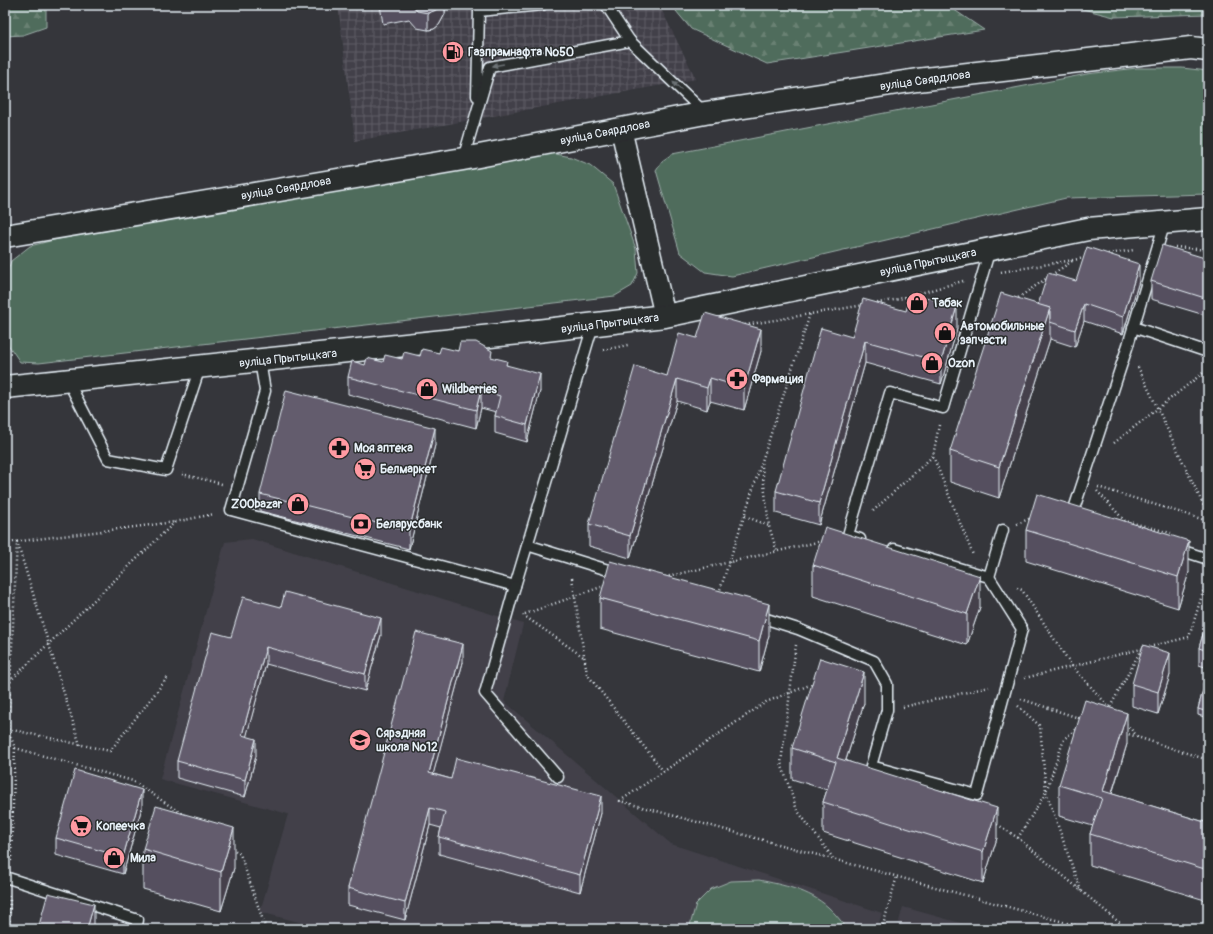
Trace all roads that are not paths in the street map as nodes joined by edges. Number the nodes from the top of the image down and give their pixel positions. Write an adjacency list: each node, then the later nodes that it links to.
1 (542, 5): 5 (lane)
2 (606, 5): 3 (lane)
3 (630, 41): 5 (lane, one-way to 5); 6 (lane, one-way to 3)
4 (1208, 50): 6 (street, вуліца Свярдлова)
5 (477, 111): 8 (lane)
6 (705, 113): 7 (street, вуліца Свярдлова)
7 (621, 129): 8 (street, вуліца Свярдлова); 13 (street)
8 (464, 158): 11 (street, вуліца Свярдлова)
9 (1208, 219): 10 (street, вуліца Прытыцкага)
10 (1165, 222): 12 (street, вуліца Прытыцкага); 15 (lane)
11 (5, 236)
12 (990, 249): 13 (street, вуліца Прытыцкага); 23 (lane)
13 (665, 316): 14 (street, вуліца Прытыцкага)
14 (593, 325): 17 (street, вуліца Прытыцкага); 24 (lane)
15 (1133, 327): 16 (lane); 21 (lane)
16 (1208, 352)
17 (260, 361): 18 (street, вуліца Прытыцкага); 30 (lane)
18 (200, 367): 19 (street, вуліца Прытыцкага); 19 (lane)
19 (68, 381): 20 (street, вуліца Прытыцкага)
20 (5, 387)
21 (1087, 520)
22 (1003, 530): 28 (lane)
23 (870, 542)
24 (527, 545): 29 (lane); 30 (lane)
25 (885, 546): 28 (lane)
26 (1170, 547): 27 (lane)
27 (1208, 559)
28 (985, 576): 31 (lane)
29 (646, 582)
30 (515, 586): 32 (lane)
31 (746, 612)
32 (558, 777)
33 (8, 878): 34 (lane)
34 (136, 929)

